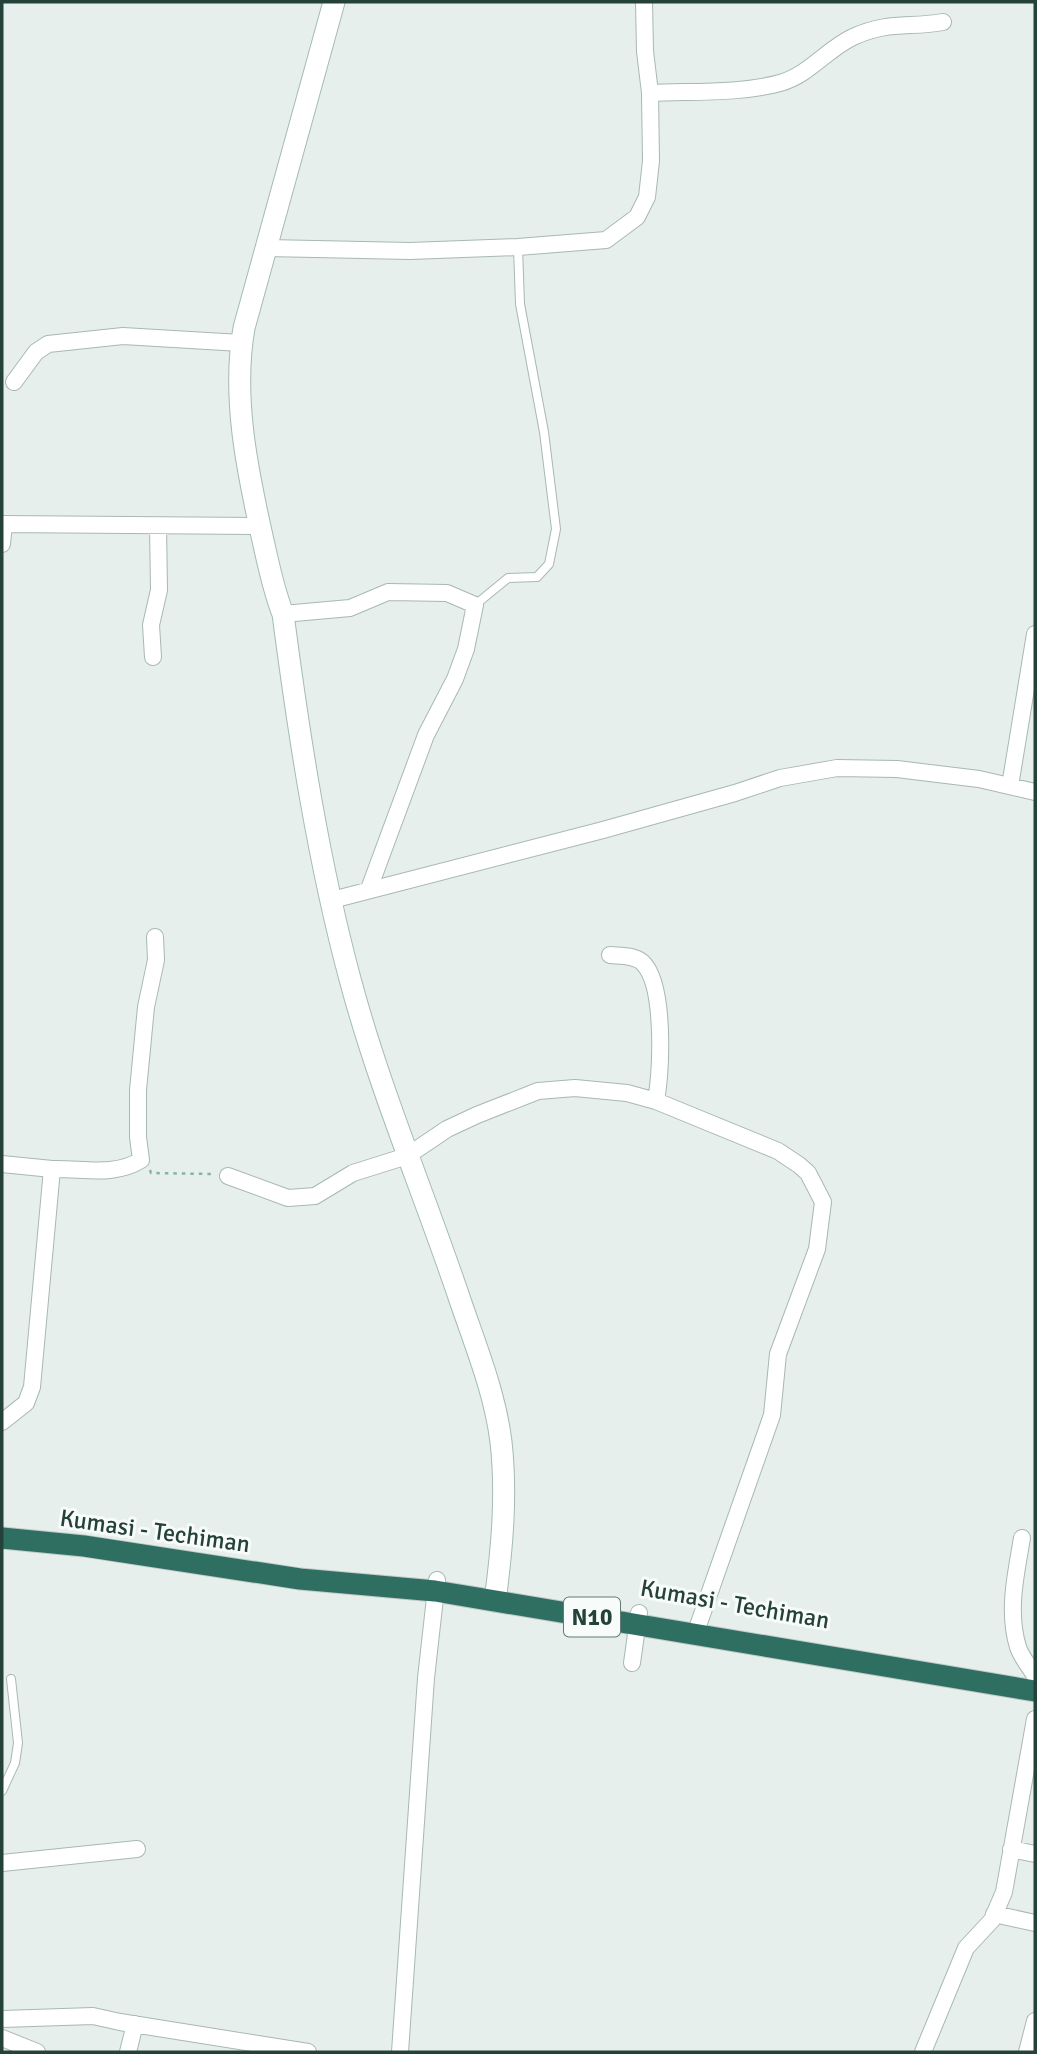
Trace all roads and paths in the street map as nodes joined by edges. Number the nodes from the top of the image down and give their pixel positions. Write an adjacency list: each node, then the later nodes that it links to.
1 (334, 2): 6 (street)
2 (644, 2): 4 (street)
3 (943, 23): 4 (street)
4 (650, 93): 5 (street)
5 (518, 247): 6 (street); 13 (lane)
6 (267, 248): 7 (street)
7 (241, 343): 8 (street); 11 (street)
8 (14, 382)
9 (3, 524): 10 (street); 12 (street)
10 (158, 526): 11 (street); 16 (street)
11 (260, 526): 14 (street)
12 (2, 544)
13 (475, 605): 14 (street); 19 (street)
14 (283, 614): 20 (street)
15 (1035, 634): 17 (street)
16 (153, 657)
17 (1010, 786): 18 (street); 19 (street)
18 (1035, 792)
19 (369, 889): 20 (street)
20 (332, 900): 24 (street)
21 (155, 937): 25 (street)
22 (611, 955): 23 (street)
23 (656, 1101): 24 (street); 35 (street)
24 (407, 1156): 28 (street); 33 (street)
25 (141, 1160): 27 (street); 28 (path)
26 (2, 1164): 27 (street)
27 (52, 1170): 29 (street)
28 (228, 1176)
29 (2, 1423)
30 (2, 1538): 32 (highway, Kumasi - Techiman / N10)
31 (1022, 1538): 37 (street)
32 (436, 1586): 33 (highway, Kumasi - Techiman / N10); 58 (street)
33 (496, 1595): 34 (highway, Kumasi - Techiman / N10)
34 (638, 1619): 35 (highway, Kumasi - Techiman / N10); 36 (street); 40 (highway, Kumasi - Techiman / N10)
35 (699, 1623): 39 (highway, Kumasi - Techiman / N10)
36 (632, 1663)
37 (1035, 1676)
38 (11, 1679): 43 (lane)
39 (1035, 1682)
40 (1035, 1691)
41 (1035, 1719): 42 (street)
42 (1030, 1785): 45 (street)
43 (2, 1791)
44 (137, 1849): 47 (street)
45 (1012, 1849): 46 (street); 48 (street)
46 (1035, 1854)
47 (2, 1863)
48 (995, 1914): 49 (street); 54 (street)
49 (1035, 1923)
50 (2, 2019): 52 (street)
51 (1035, 2021): 59 (street)
52 (135, 2024): 56 (street); 57 (street)
53 (2, 2038): 55 (street)
54 (930, 2049)
55 (37, 2052)
56 (128, 2052)
57 (308, 2052)
58 (400, 2052)
59 (1027, 2052)

